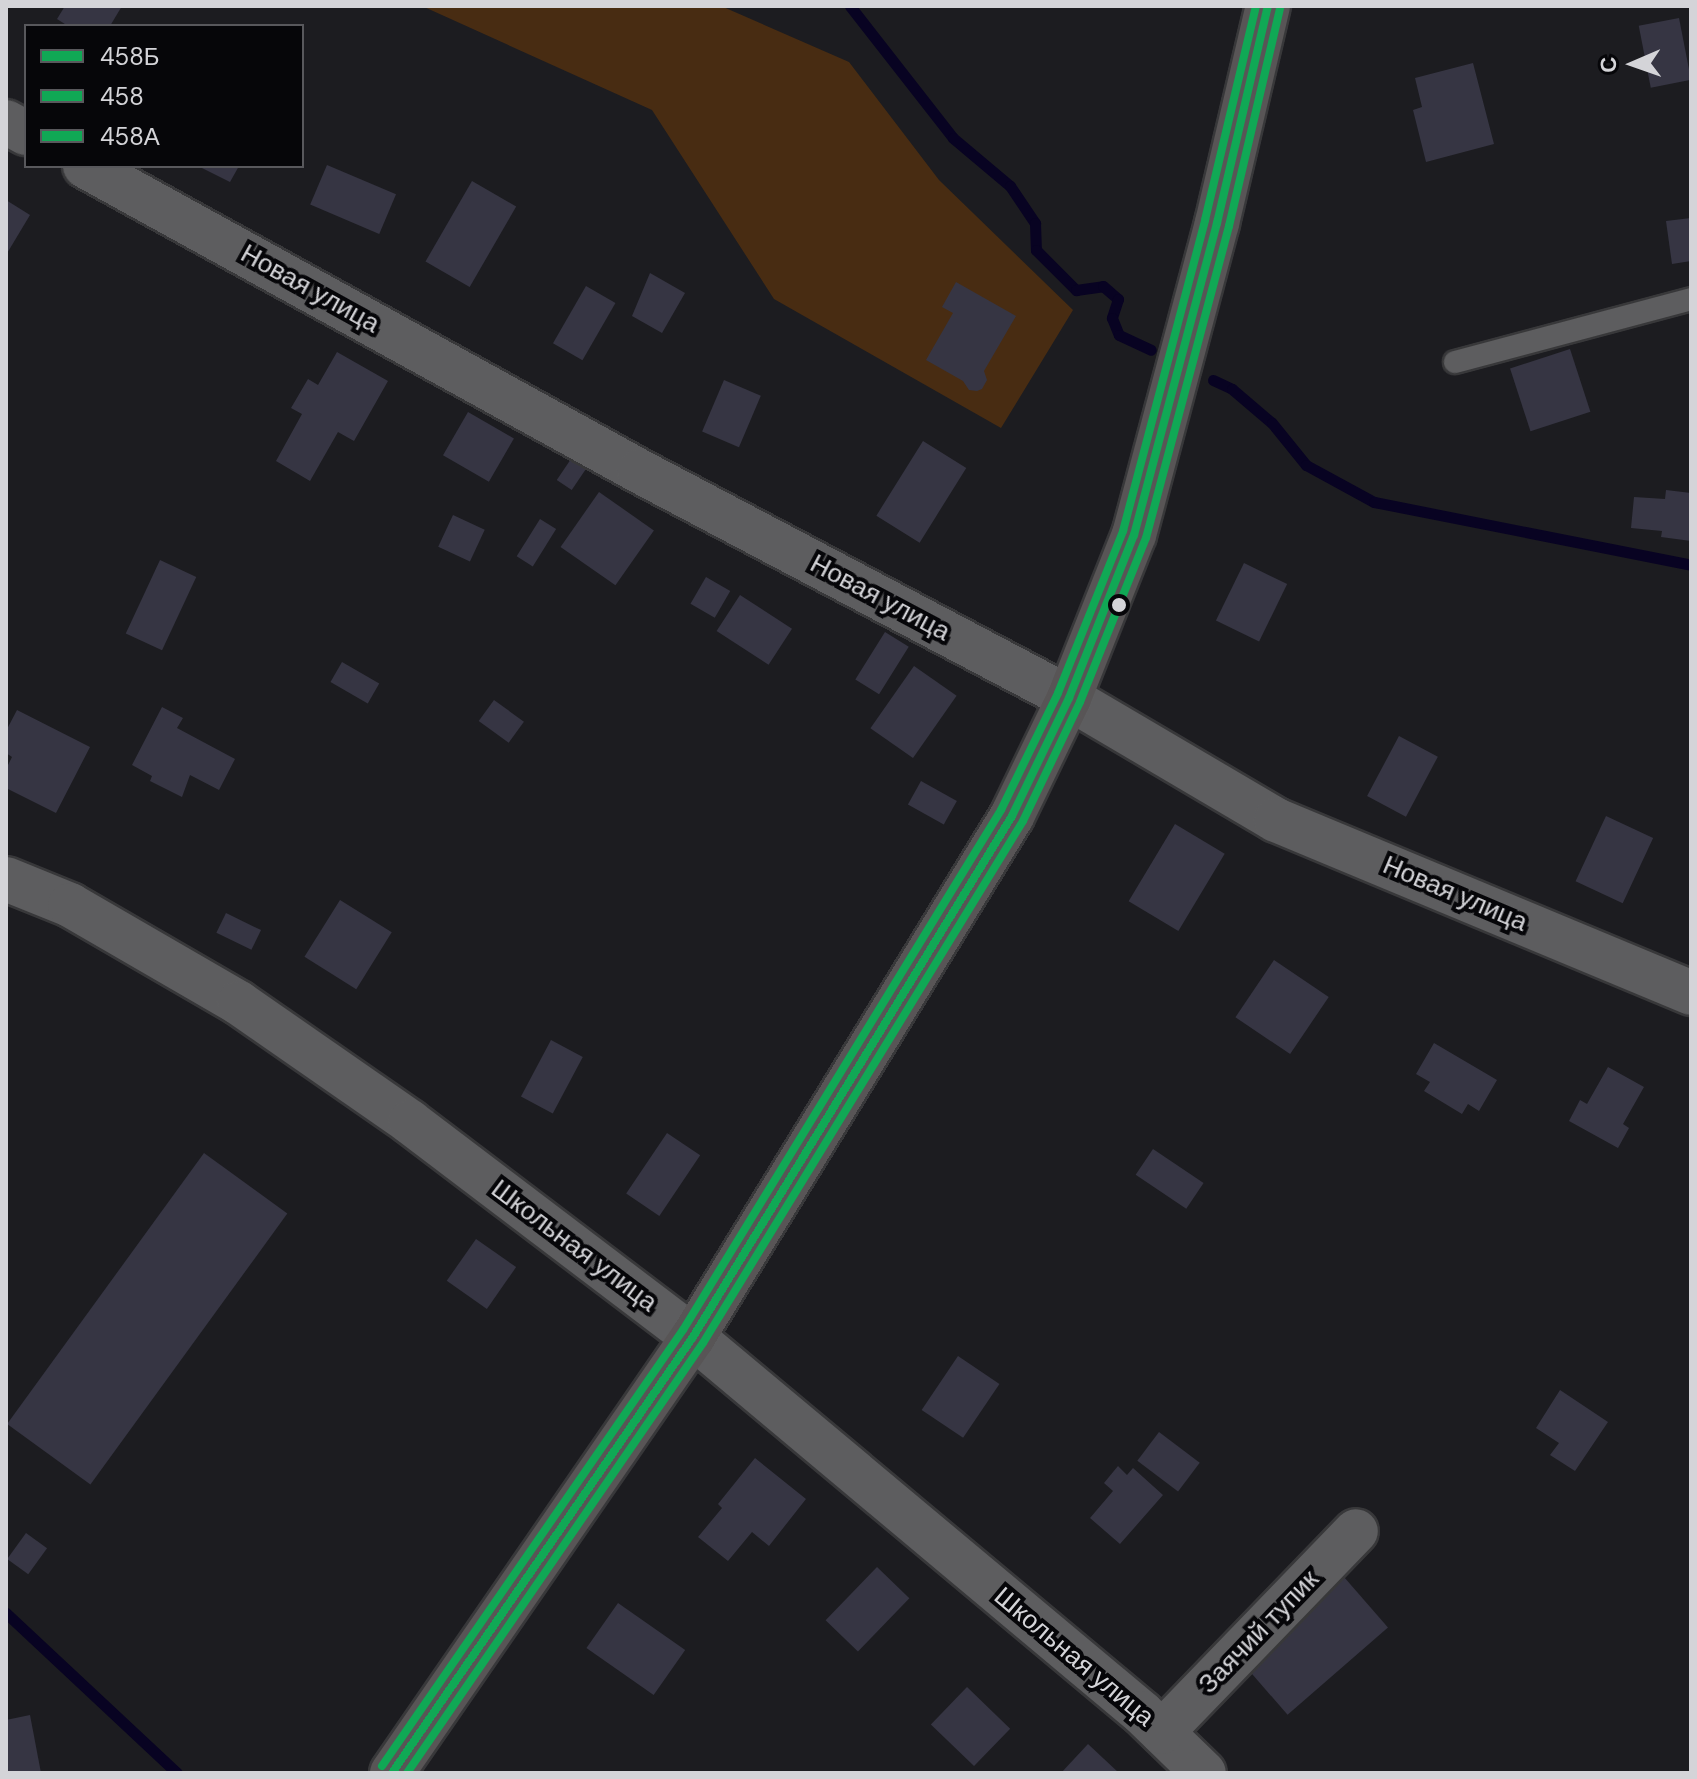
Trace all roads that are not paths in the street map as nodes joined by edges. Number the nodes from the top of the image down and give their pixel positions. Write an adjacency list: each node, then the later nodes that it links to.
1 (1268, 6): 7 (main road)
2 (6, 122): 3 (street)
3 (24, 132)
4 (89, 168): 7 (street, Новая улица)
5 (1691, 299): 6 (lane)
6 (1455, 362)
7 (1069, 698): 9 (street, Новая улица); 10 (main road)
8 (6, 879): 10 (street, Школьная улица)
9 (1691, 993)
10 (693, 1337): 12 (street, Школьная улица); 13 (main road)
11 (1356, 1531): 12 (street, Заячий тупик)
12 (1162, 1732): 14 (street, Школьная улица)
13 (392, 1773)
14 (1204, 1773)

